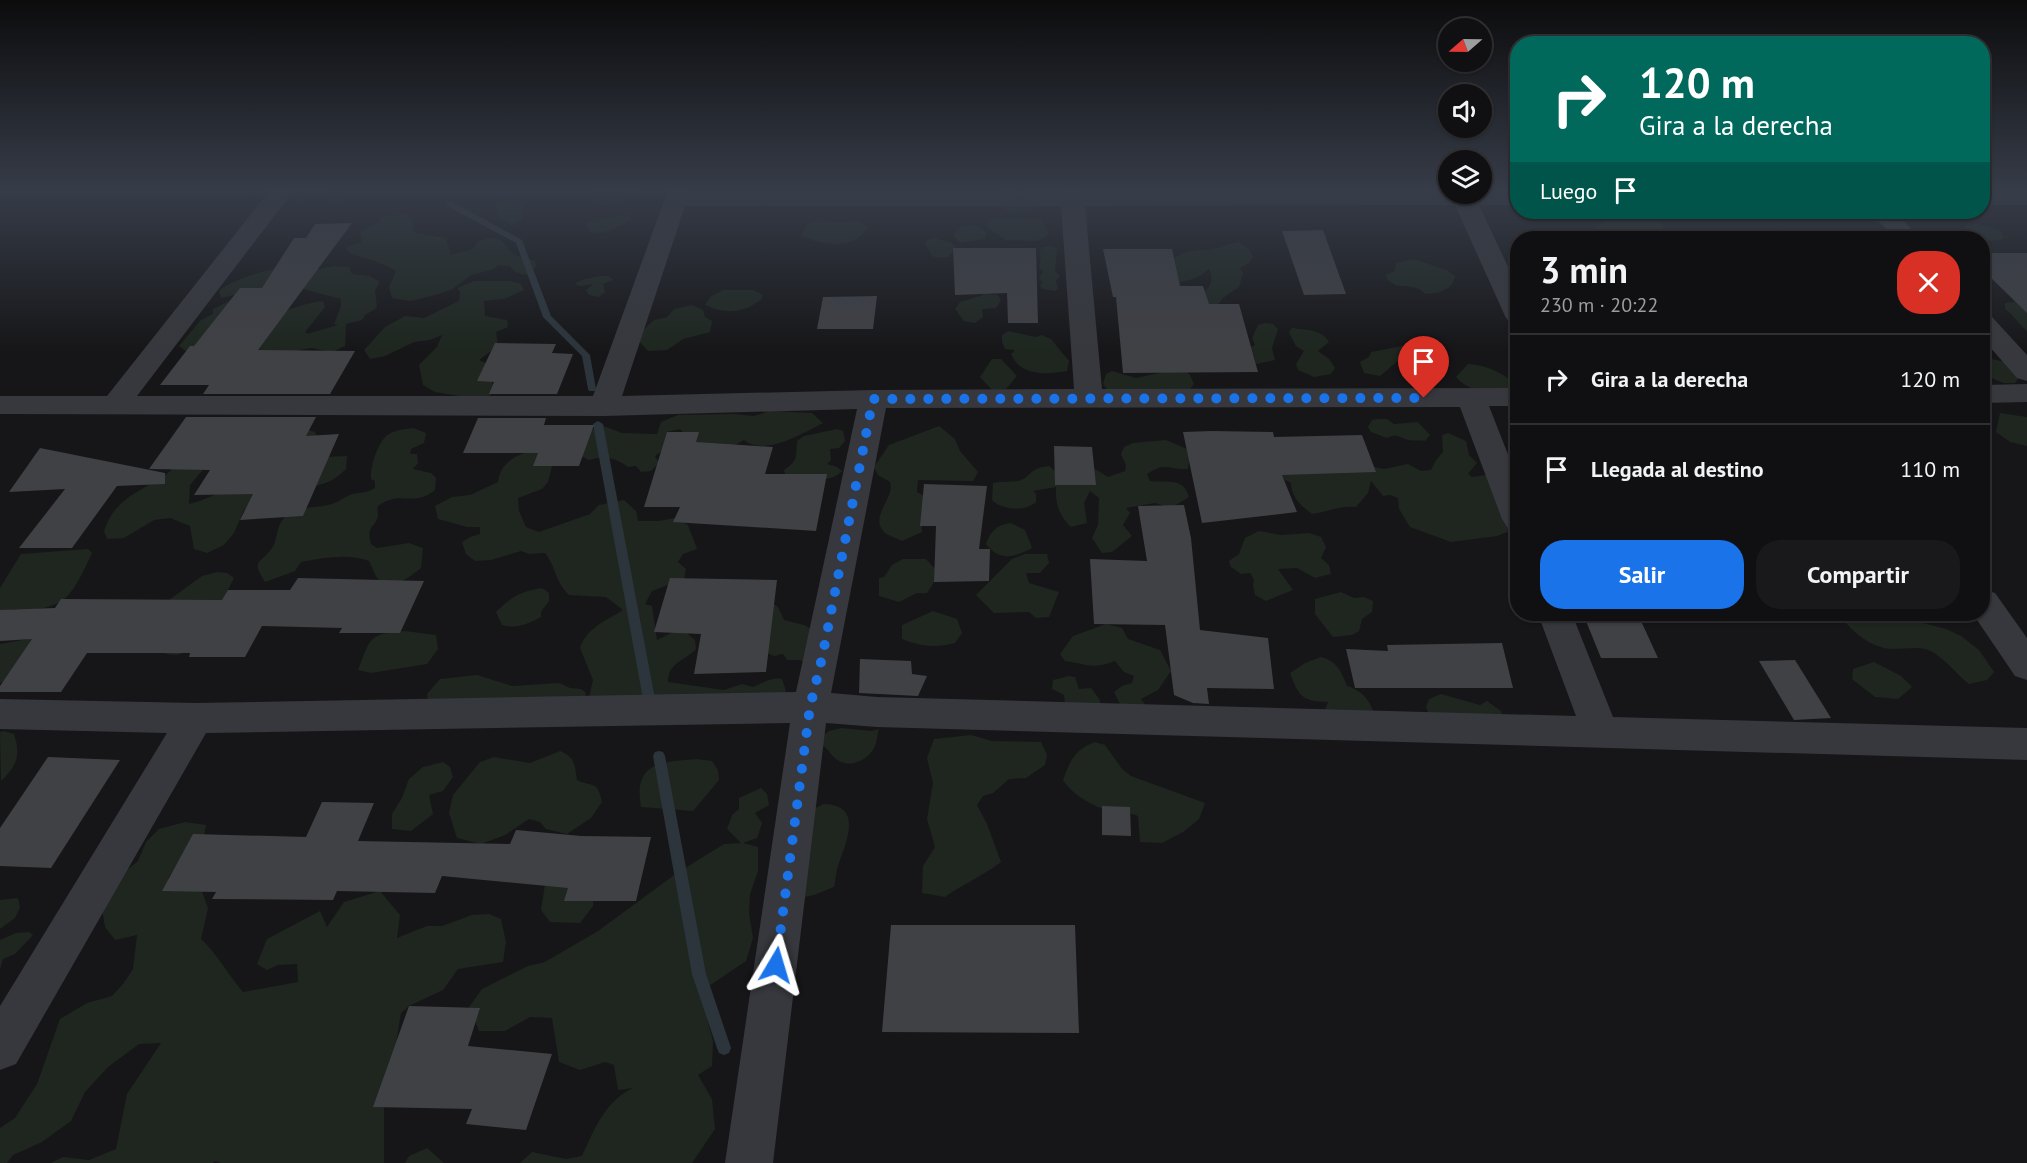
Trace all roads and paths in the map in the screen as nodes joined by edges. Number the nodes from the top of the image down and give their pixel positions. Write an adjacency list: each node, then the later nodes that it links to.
1 (240, 244): 15 (street)
2 (660, 244): 16 (street)
3 (1076, 244): 13 (street)
4 (1486, 244): 5 (street)
5 (1510, 298)
6 (1990, 331): 7 (street)
7 (2027, 372)
8 (2027, 393): 9 (street)
9 (1990, 394)
10 (1510, 397): 11 (street)
11 (1471, 398): 13 (street); 17 (street)
12 (873, 399): 13 (street); 16 (street); 21 (street)
13 (1089, 399)
14 (0, 405): 15 (street)
15 (114, 406): 16 (street)
16 (604, 406)
17 (1510, 498)
18 (1990, 612): 20 (street)
19 (1558, 621): 24 (street)
20 (2027, 666)
21 (810, 707): 23 (street); 24 (street); 27 (street)
22 (0, 714): 23 (street)
23 (196, 718): 26 (street)
24 (1600, 731): 25 (street)
25 (2027, 744)
26 (0, 1048)
27 (749, 1163)

